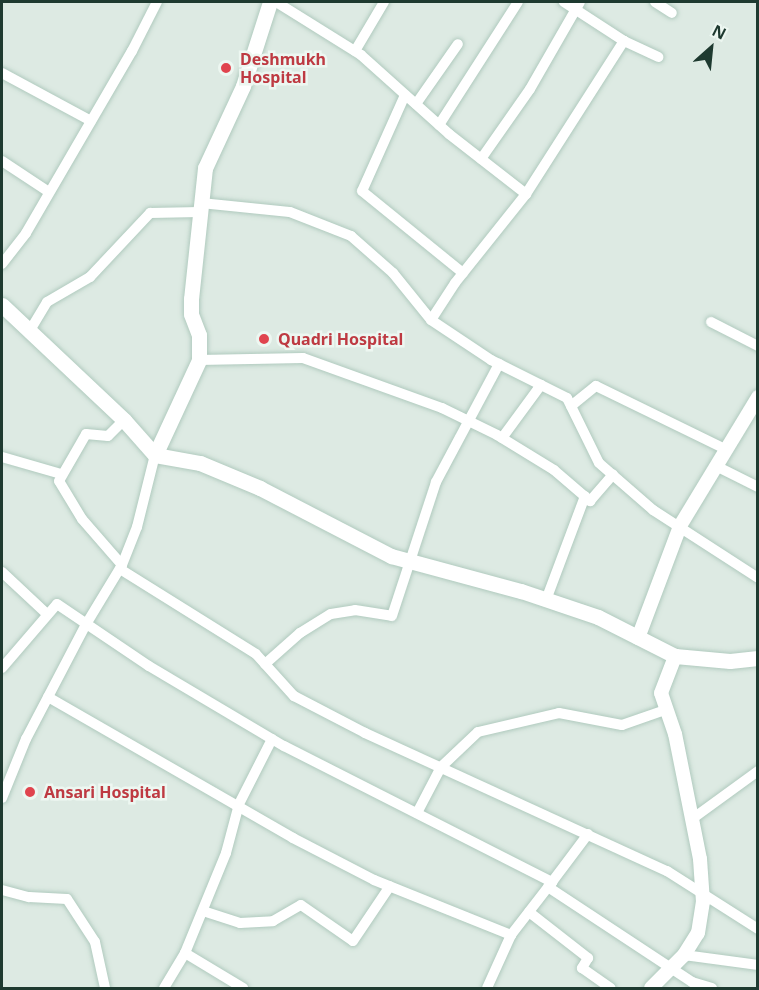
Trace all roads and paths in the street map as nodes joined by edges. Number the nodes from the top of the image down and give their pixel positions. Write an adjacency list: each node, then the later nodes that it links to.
1 (157, 2): 16 (street)
2 (384, 2): 11 (street)
3 (518, 2): 17 (street)
4 (564, 2): 7 (street)
5 (655, 2): 8 (street)
6 (269, 3): 11 (street); 22 (main road)
7 (578, 5): 9 (street); 18 (street)
8 (672, 13)
9 (624, 40): 12 (street); 21 (street)
10 (458, 44): 15 (street)
11 (355, 51): 14 (street)
12 (658, 57)
13 (2, 73): 16 (street)
14 (405, 95): 15 (street); 24 (street)
15 (416, 105): 17 (street)
16 (91, 121): 20 (street)
17 (439, 125): 18 (street)
18 (481, 159): 21 (street)
19 (2, 161): 20 (street)
20 (50, 192): 23 (street)
21 (526, 194): 24 (street)
22 (201, 207): 26 (street); 28 (street); 30 (main road)
23 (2, 264)
24 (463, 273): 26 (street)
25 (2, 305): 28 (main road)
26 (431, 320): 31 (street)
27 (711, 322): 29 (street)
28 (29, 332): 35 (main road)
29 (758, 346)
30 (200, 360): 36 (street); 39 (main road)
31 (499, 364): 32 (street); 36 (street)
32 (541, 385): 34 (street); 37 (street)
33 (758, 397): 38 (street)
34 (571, 406): 38 (street); 43 (street)
35 (123, 420): 39 (main road); 42 (street)
36 (470, 422): 37 (street); 47 (street)
37 (502, 438): 45 (street)
38 (724, 449): 41 (street)
39 (155, 455): 47 (main road); 48 (street)
40 (2, 457): 42 (street)
41 (716, 466): 44 (street); 46 (street)
42 (61, 474): 48 (street)
43 (613, 475): 45 (street); 46 (street)
44 (758, 487)
45 (585, 496): 51 (street)
46 (680, 526): 50 (street); 54 (street)
47 (409, 561): 51 (main road); 57 (street)
48 (121, 567): 53 (street); 57 (street)
49 (2, 572): 52 (street)
50 (758, 578)
51 (546, 600): 54 (main road)
52 (47, 614): 53 (street); 58 (street)
53 (85, 626): 59 (street); 61 (street)
54 (638, 638): 55 (main road)
55 (675, 656): 56 (main road); 60 (street)
56 (758, 658)
57 (265, 664): 62 (street)
58 (2, 669)
59 (48, 697): 64 (street); 65 (street)
60 (665, 710): 62 (street); 67 (street)
61 (272, 739): 65 (street); 66 (street)
62 (441, 767): 66 (street); 68 (street)
63 (758, 771): 67 (street)
64 (2, 798)
65 (239, 804): 70 (street); 73 (street)
66 (417, 813): 69 (street)
67 (692, 819): 72 (street)
68 (588, 834): 69 (street); 72 (street)
69 (550, 885): 74 (street); 80 (street)
70 (390, 886): 73 (street); 76 (street)
71 (2, 890): 81 (street)
72 (703, 893): 75 (street); 78 (street)
73 (203, 911): 77 (street)
74 (529, 912): 76 (street); 85 (street)
75 (758, 928)
76 (511, 935): 84 (street)
77 (185, 953): 82 (street); 83 (street)
78 (684, 955): 79 (street); 80 (street)
79 (758, 965)
80 (671, 969): 86 (street); 87 (street)
81 (105, 988)
82 (165, 988)
83 (243, 988)
84 (487, 988)
85 (611, 988)
86 (651, 988)
87 (712, 988)

